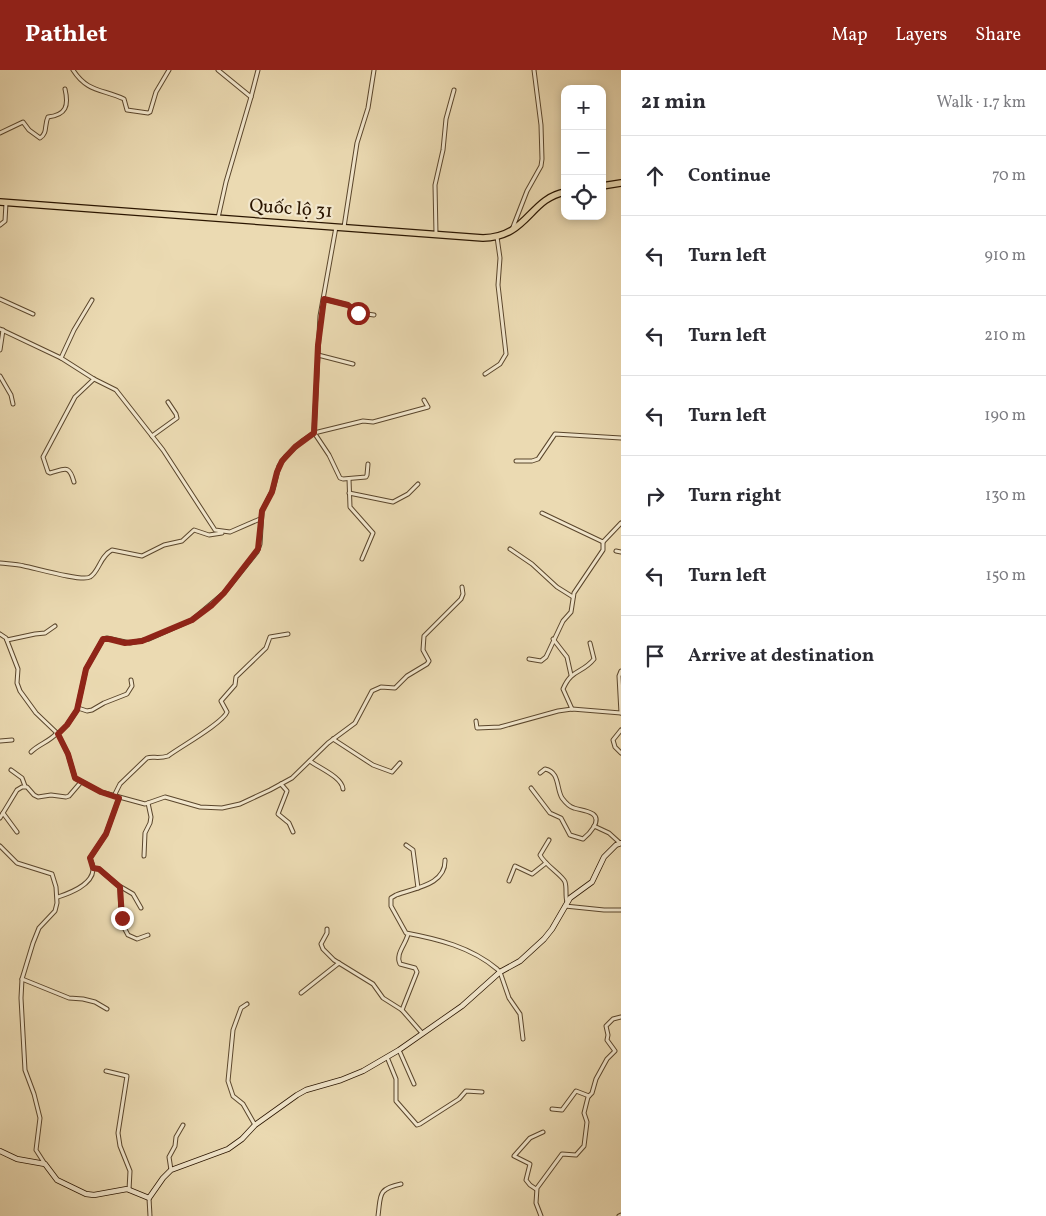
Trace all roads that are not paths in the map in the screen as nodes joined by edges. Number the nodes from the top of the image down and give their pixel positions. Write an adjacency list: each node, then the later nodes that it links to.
1 (73, 70): 2 (street)
2 (169, 70)
3 (218, 70): 9 (street)
4 (258, 70): 9 (street)
5 (374, 70): 18 (street)
6 (534, 70): 19 (street)
7 (65, 89): 10 (street)
8 (454, 90): 20 (street)
9 (250, 97): 15 (street)
10 (0, 133)
11 (621, 183): 12 (highway)
12 (606, 185)
13 (561, 193): 19 (highway, Quốc lộ 31)
14 (3, 202): 15 (highway, Quốc lộ 31); 16 (street)
15 (218, 219): 17 (highway, Quốc lộ 31)
16 (0, 225)
17 (336, 227): 18 (highway, Quốc lộ 31); 23 (street)
18 (344, 227): 20 (highway, Quốc lộ 31)
19 (512, 230): 21 (highway, Quốc lộ 31)
20 (436, 234): 21 (highway, Quốc lộ 31)
21 (497, 237): 32 (street)
22 (0, 299): 25 (street)
23 (324, 299): 26 (street); 29 (street)
24 (92, 300): 30 (street)
25 (33, 314)
26 (374, 315)
27 (2, 330): 28 (street); 30 (street)
28 (0, 350)
29 (318, 355): 31 (street); 38 (street)
30 (61, 358): 34 (street)
31 (353, 364)
32 (485, 374)
33 (0, 376): 37 (street)
34 (94, 379): 39 (street); 44 (street)
35 (424, 400): 38 (street)
36 (168, 402): 39 (street)
37 (13, 404)
38 (314, 433): 43 (street); 48 (street)
39 (152, 436): 50 (street)
40 (621, 438): 41 (street)
41 (516, 461)
42 (368, 464): 43 (street)
43 (349, 479): 46 (street)
44 (74, 482)
45 (418, 484): 46 (street)
46 (350, 493): 55 (street)
47 (542, 513): 51 (street)
48 (261, 519): 50 (street); 69 (street)
49 (621, 523): 51 (street)
50 (225, 532): 56 (street)
51 (603, 542): 58 (street)
52 (510, 550): 58 (street)
53 (616, 551): 54 (street)
54 (621, 552)
55 (362, 559)
56 (0, 563)
57 (462, 587): 75 (street)
58 (573, 597): 62 (street)
59 (55, 626): 63 (street)
60 (0, 634): 63 (street)
61 (288, 634): 89 (street)
62 (553, 639): 65 (street); 67 (street)
63 (6, 640): 74 (street)
64 (590, 643): 67 (street)
65 (529, 658)
66 (621, 671): 71 (street)
67 (571, 675): 70 (street)
68 (131, 680): 69 (street)
69 (78, 708): 74 (street)
70 (572, 709): 71 (street); 72 (street)
71 (621, 713)
72 (476, 721)
73 (621, 730): 79 (street)
74 (58, 734): 78 (street); 84 (street)
75 (333, 738): 80 (street); 81 (street)
76 (12, 740): 77 (street)
77 (0, 741)
78 (31, 752)
79 (621, 753)
80 (310, 761): 85 (street); 88 (street)
81 (400, 763)
82 (11, 770): 86 (street)
83 (540, 773): 94 (street)
84 (81, 782): 86 (street); 89 (street)
85 (281, 784): 91 (street); 96 (street)
86 (25, 786): 92 (street)
87 (531, 788): 94 (street)
88 (343, 789)
89 (114, 796): 90 (street)
90 (119, 798): 91 (street); 104 (street)
91 (148, 803): 101 (street)
92 (3, 813): 93 (street); 95 (street)
93 (0, 818)
94 (594, 826): 98 (street)
95 (17, 832)
96 (293, 832)
97 (549, 840): 103 (street)
98 (621, 843): 109 (street)
99 (406, 845): 107 (street)
100 (0, 846): 108 (street)
101 (144, 856)
102 (445, 860): 107 (street)
103 (546, 863): 105 (street); 109 (street)
104 (93, 868): 106 (street); 108 (street)
105 (509, 881)
106 (120, 887): 110 (street); 114 (street)
107 (418, 888): 113 (street)
108 (58, 897): 117 (street)
109 (566, 904): 111 (street); 116 (street)
110 (141, 908)
111 (621, 910)
112 (327, 929): 115 (street)
113 (408, 934): 116 (street); 121 (street)
114 (148, 935)
115 (339, 963): 118 (street); 121 (street)
116 (500, 972): 123 (street); 124 (street)
117 (22, 980): 120 (street); 136 (street)
118 (301, 993)
119 (247, 1004): 133 (street)
120 (108, 1009)
121 (402, 1010): 123 (street)
122 (621, 1017): 130 (street)
123 (422, 1033): 125 (street)
124 (523, 1039)
125 (400, 1052): 126 (street); 128 (street)
126 (387, 1057): 129 (street); 133 (street)
127 (106, 1071): 140 (street)
128 (414, 1084)
129 (482, 1092)
130 (589, 1096): 131 (street); 139 (street)
131 (552, 1109)
132 (183, 1125): 137 (street)
133 (255, 1125): 137 (street)
134 (543, 1132): 139 (street)
135 (0, 1151): 136 (street)
136 (45, 1164): 140 (street)
137 (171, 1170): 141 (street)
138 (401, 1184): 143 (street)
139 (536, 1189): 144 (street)
140 (129, 1190): 141 (street)
141 (149, 1198): 142 (street)
142 (150, 1216)
143 (378, 1216)
144 (541, 1216)

